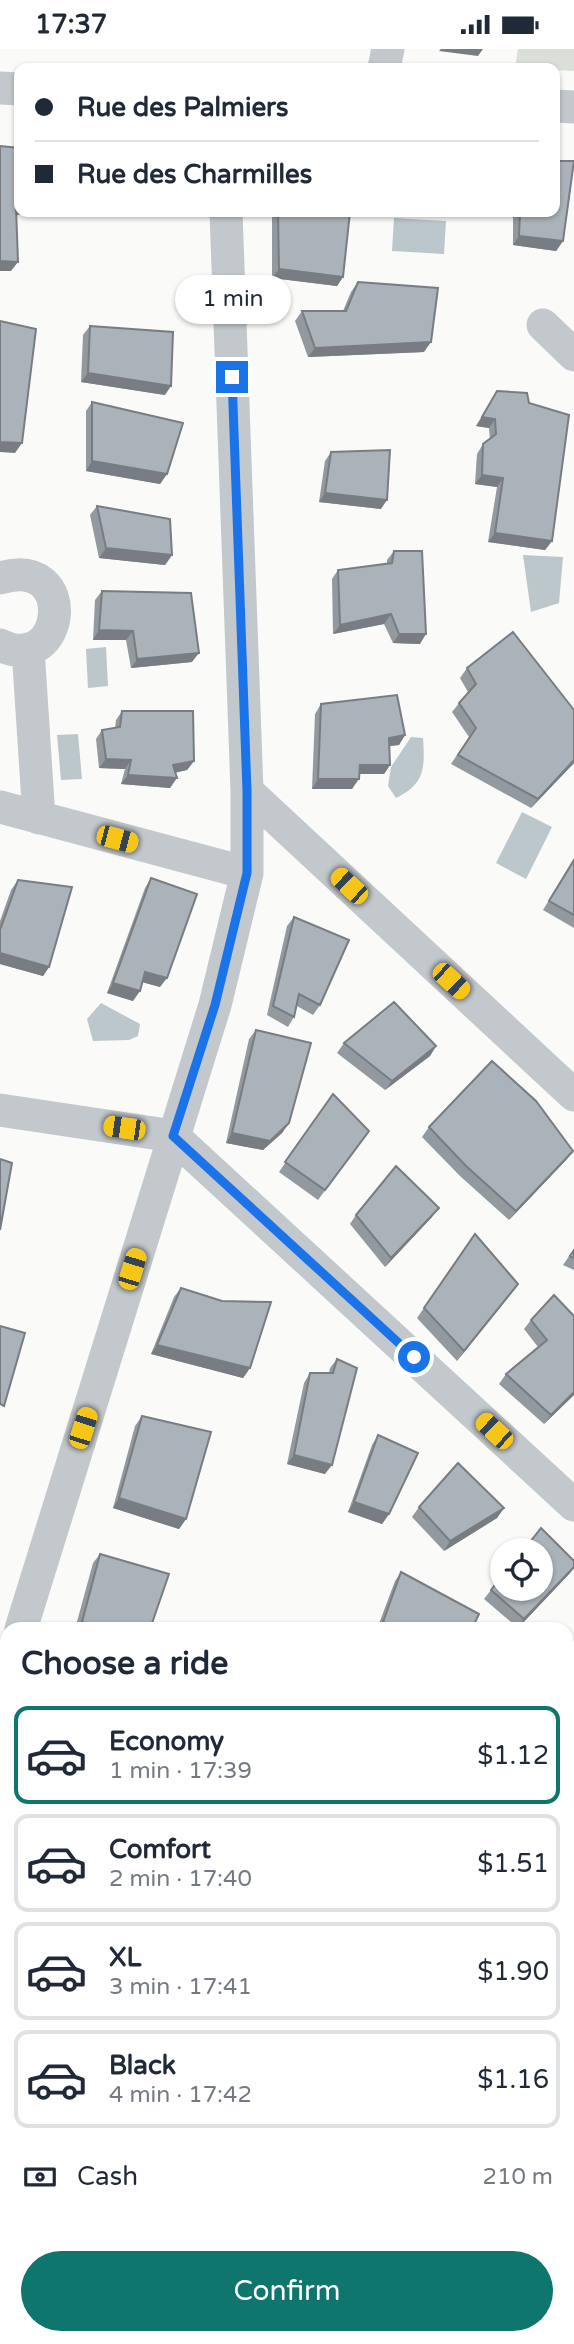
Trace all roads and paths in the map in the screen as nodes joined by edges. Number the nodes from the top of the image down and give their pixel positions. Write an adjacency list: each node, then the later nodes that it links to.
1 (226, 217): 6 (street)
2 (543, 325): 3 (street)
3 (574, 355)
4 (0, 577): 5 (street)
5 (14, 647): 8 (street)
6 (247, 791): 9 (street); 10 (street)
7 (0, 807): 8 (street)
8 (39, 818): 9 (street)
9 (247, 873): 12 (street)
10 (574, 1095)
11 (0, 1109): 12 (street)
12 (173, 1136): 13 (street); 14 (street)
13 (574, 1505)
14 (23, 1622)

